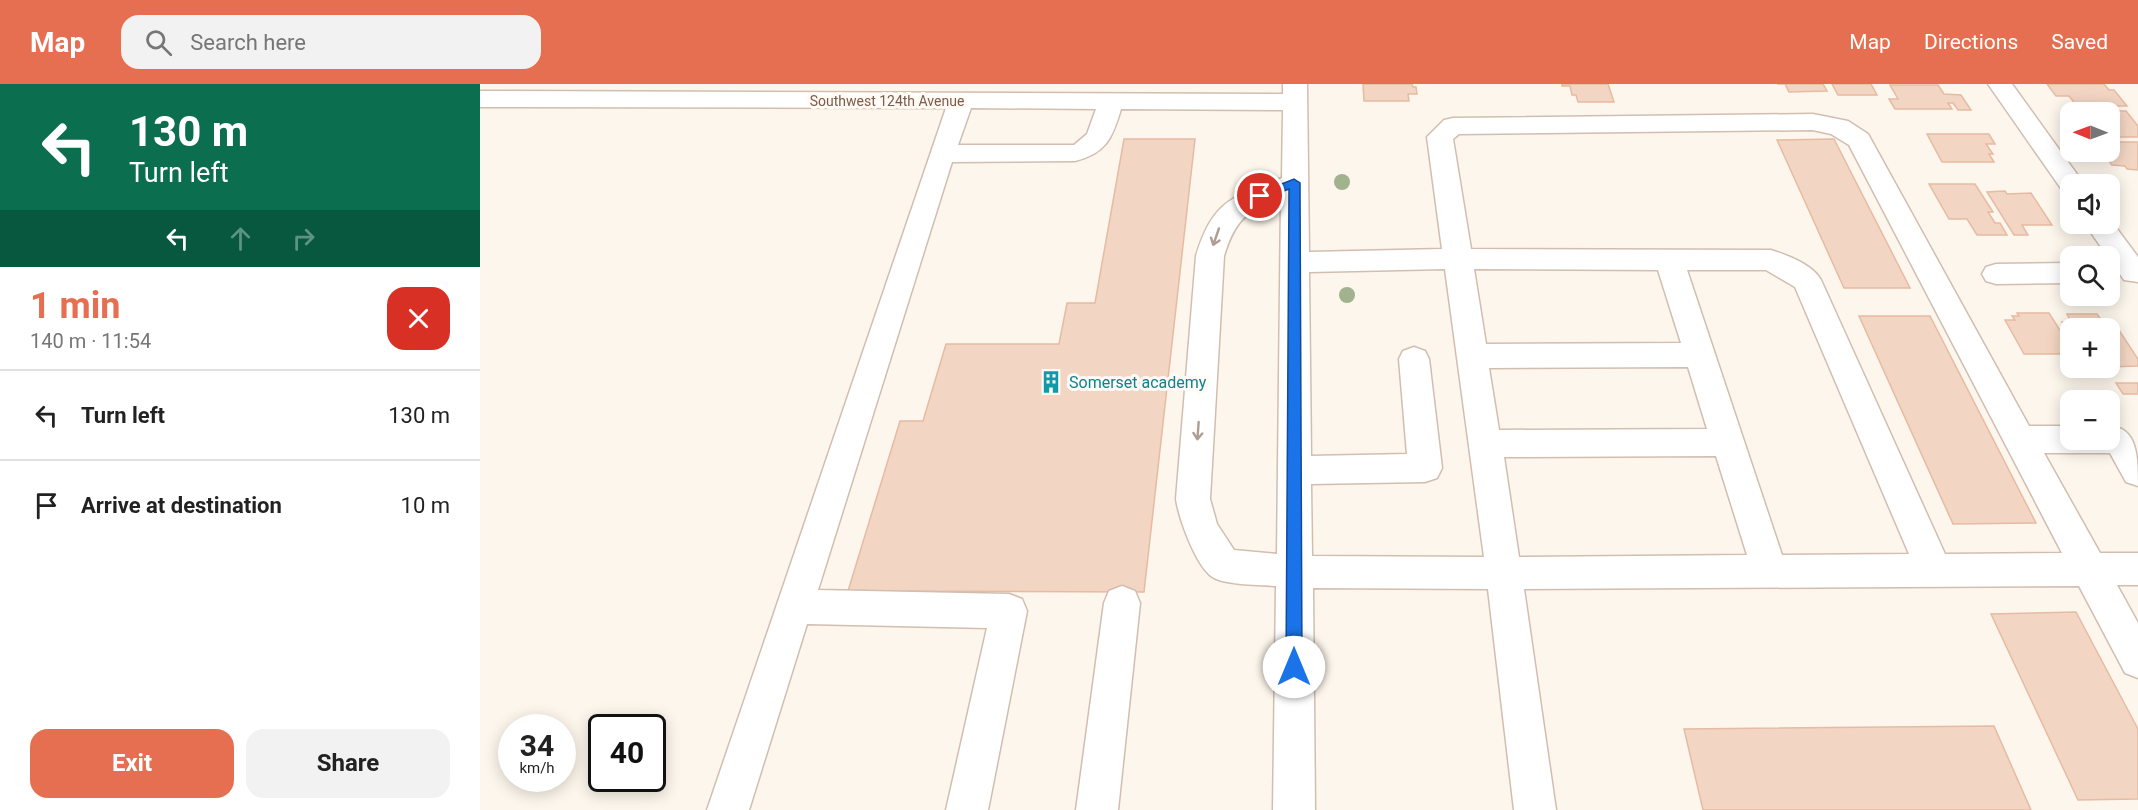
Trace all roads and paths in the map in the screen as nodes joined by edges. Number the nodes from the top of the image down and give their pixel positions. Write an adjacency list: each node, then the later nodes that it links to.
1 (2000, 84): 7 (street)
2 (1295, 93): 5 (street, Southwest 124th Avenue); 8 (street)
3 (480, 99): 4 (street, Southwest 124th Avenue)
4 (961, 101): 5 (street, Southwest 124th Avenue); 6 (street)
5 (1110, 103): 6 (street)
6 (942, 154): 31 (street)
7 (2064, 174)
8 (1294, 183): 12 (street); 27 (street, one-way to 27)
9 (2105, 234): 15 (street)
10 (1460, 259): 11 (street); 12 (street); 17 (street); 19 (street)
11 (1669, 260): 16 (street); 26 (street)
12 (1294, 262): 22 (street)
13 (1996, 273): 14 (street)
14 (2060, 273)
15 (2127, 273)
16 (1700, 355): 17 (street); 20 (street)
17 (1473, 356): 21 (street)
18 (1414, 359): 22 (street)
19 (2019, 439): 23 (street); 24 (street)
20 (1728, 442): 21 (street); 28 (street)
21 (1486, 444): 29 (street)
22 (1294, 470): 27 (street)
23 (2138, 472)
24 (2089, 569): 25 (street); 26 (street); 32 (street)
25 (2138, 569)
26 (1935, 570): 28 (street)
27 (1295, 572): 29 (street); 36 (street)
28 (1770, 572): 29 (street)
29 (1504, 573): 37 (street)
30 (1122, 603): 35 (street)
31 (794, 607): 33 (street); 34 (street)
32 (2138, 660)
33 (728, 810)
34 (967, 810)
35 (1097, 810)
36 (1294, 810)
37 (1535, 810)

